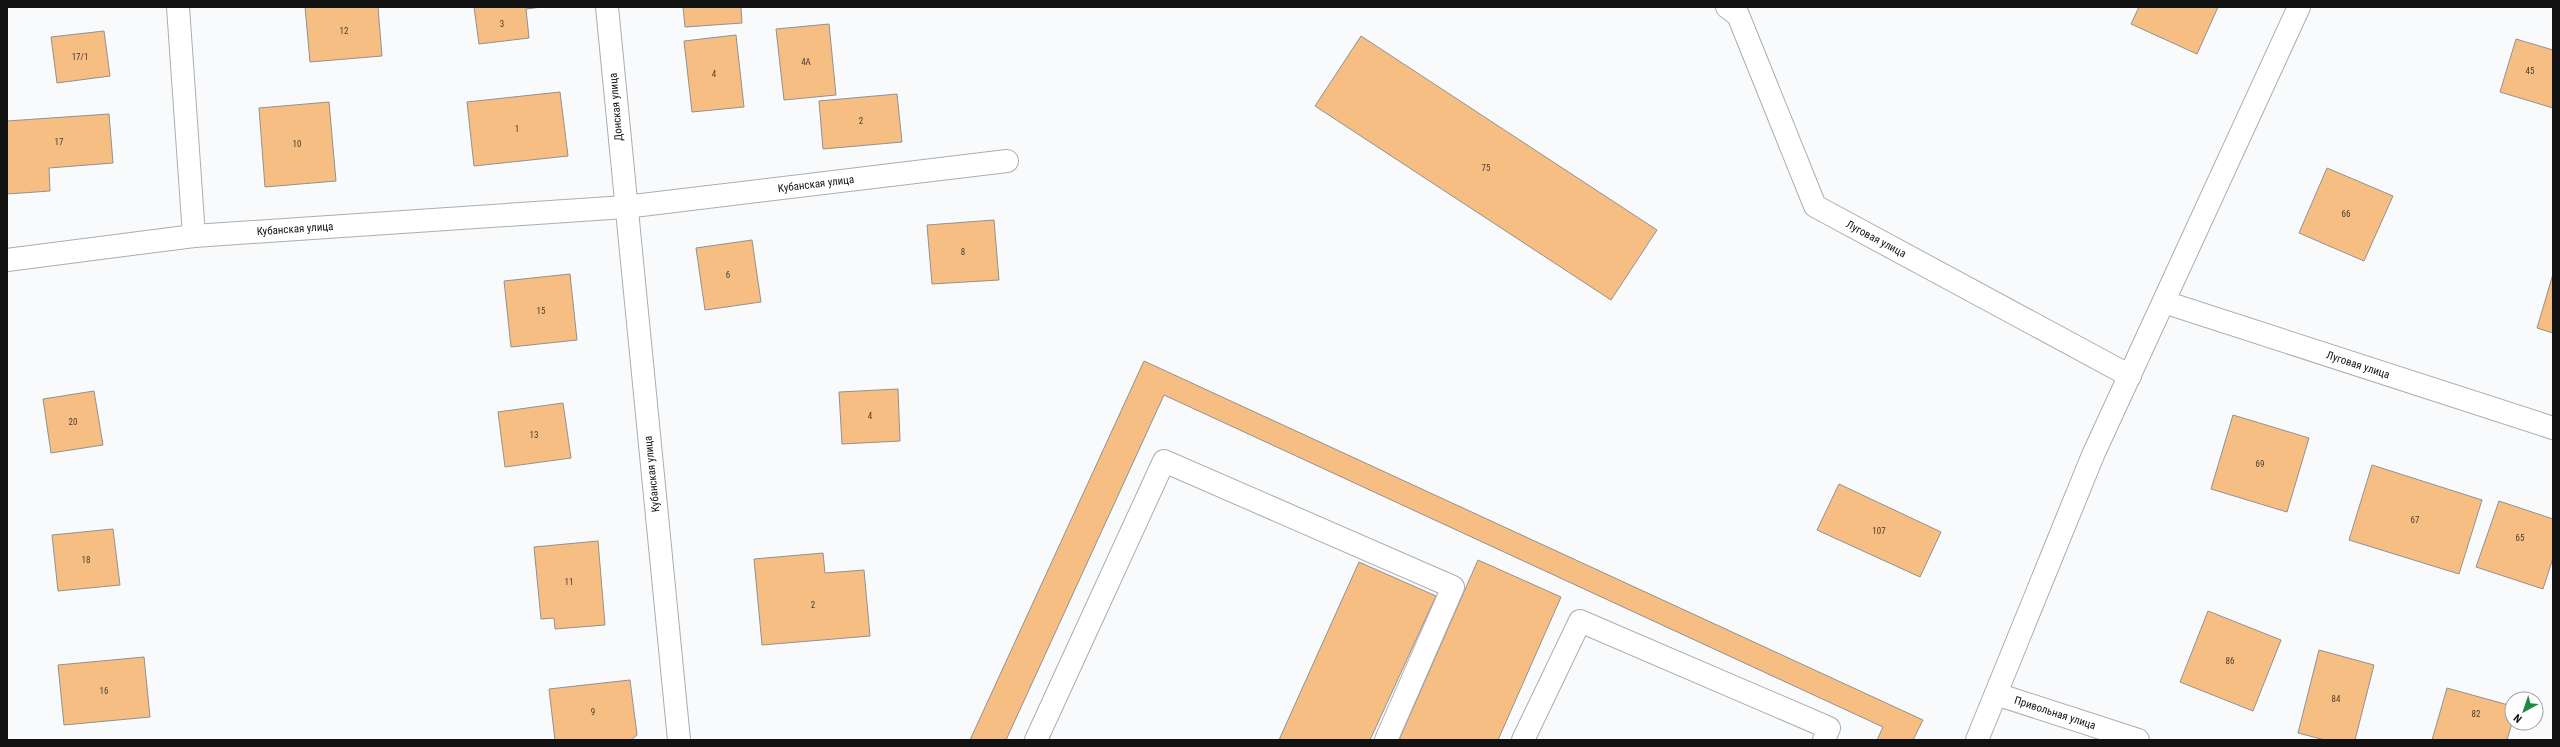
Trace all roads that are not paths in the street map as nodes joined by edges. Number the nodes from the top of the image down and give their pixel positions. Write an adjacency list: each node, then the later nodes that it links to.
1 (178, 7): 7 (street)
2 (607, 7): 6 (street, Донская улица)
3 (1728, 7): 10 (street, Луговая улица)
4 (2299, 7): 9 (street)
5 (1007, 161): 6 (street, Кубанская улица)
6 (625, 208): 7 (street, Кубанская улица); 13 (street, Кубанская улица)
7 (194, 236): 8 (street, Кубанская улица)
8 (7, 260)
9 (2164, 302): 10 (street); 11 (street, Луговая улица)
10 (2130, 376): 12 (street)
11 (2553, 428)
12 (1996, 694): 18 (street); 19 (street, Привольная улица)
13 (679, 740)
14 (1036, 740): 15 (street)
15 (1386, 740)
16 (1523, 740): 17 (street)
17 (1824, 740)
18 (1977, 740)
19 (2138, 740)

